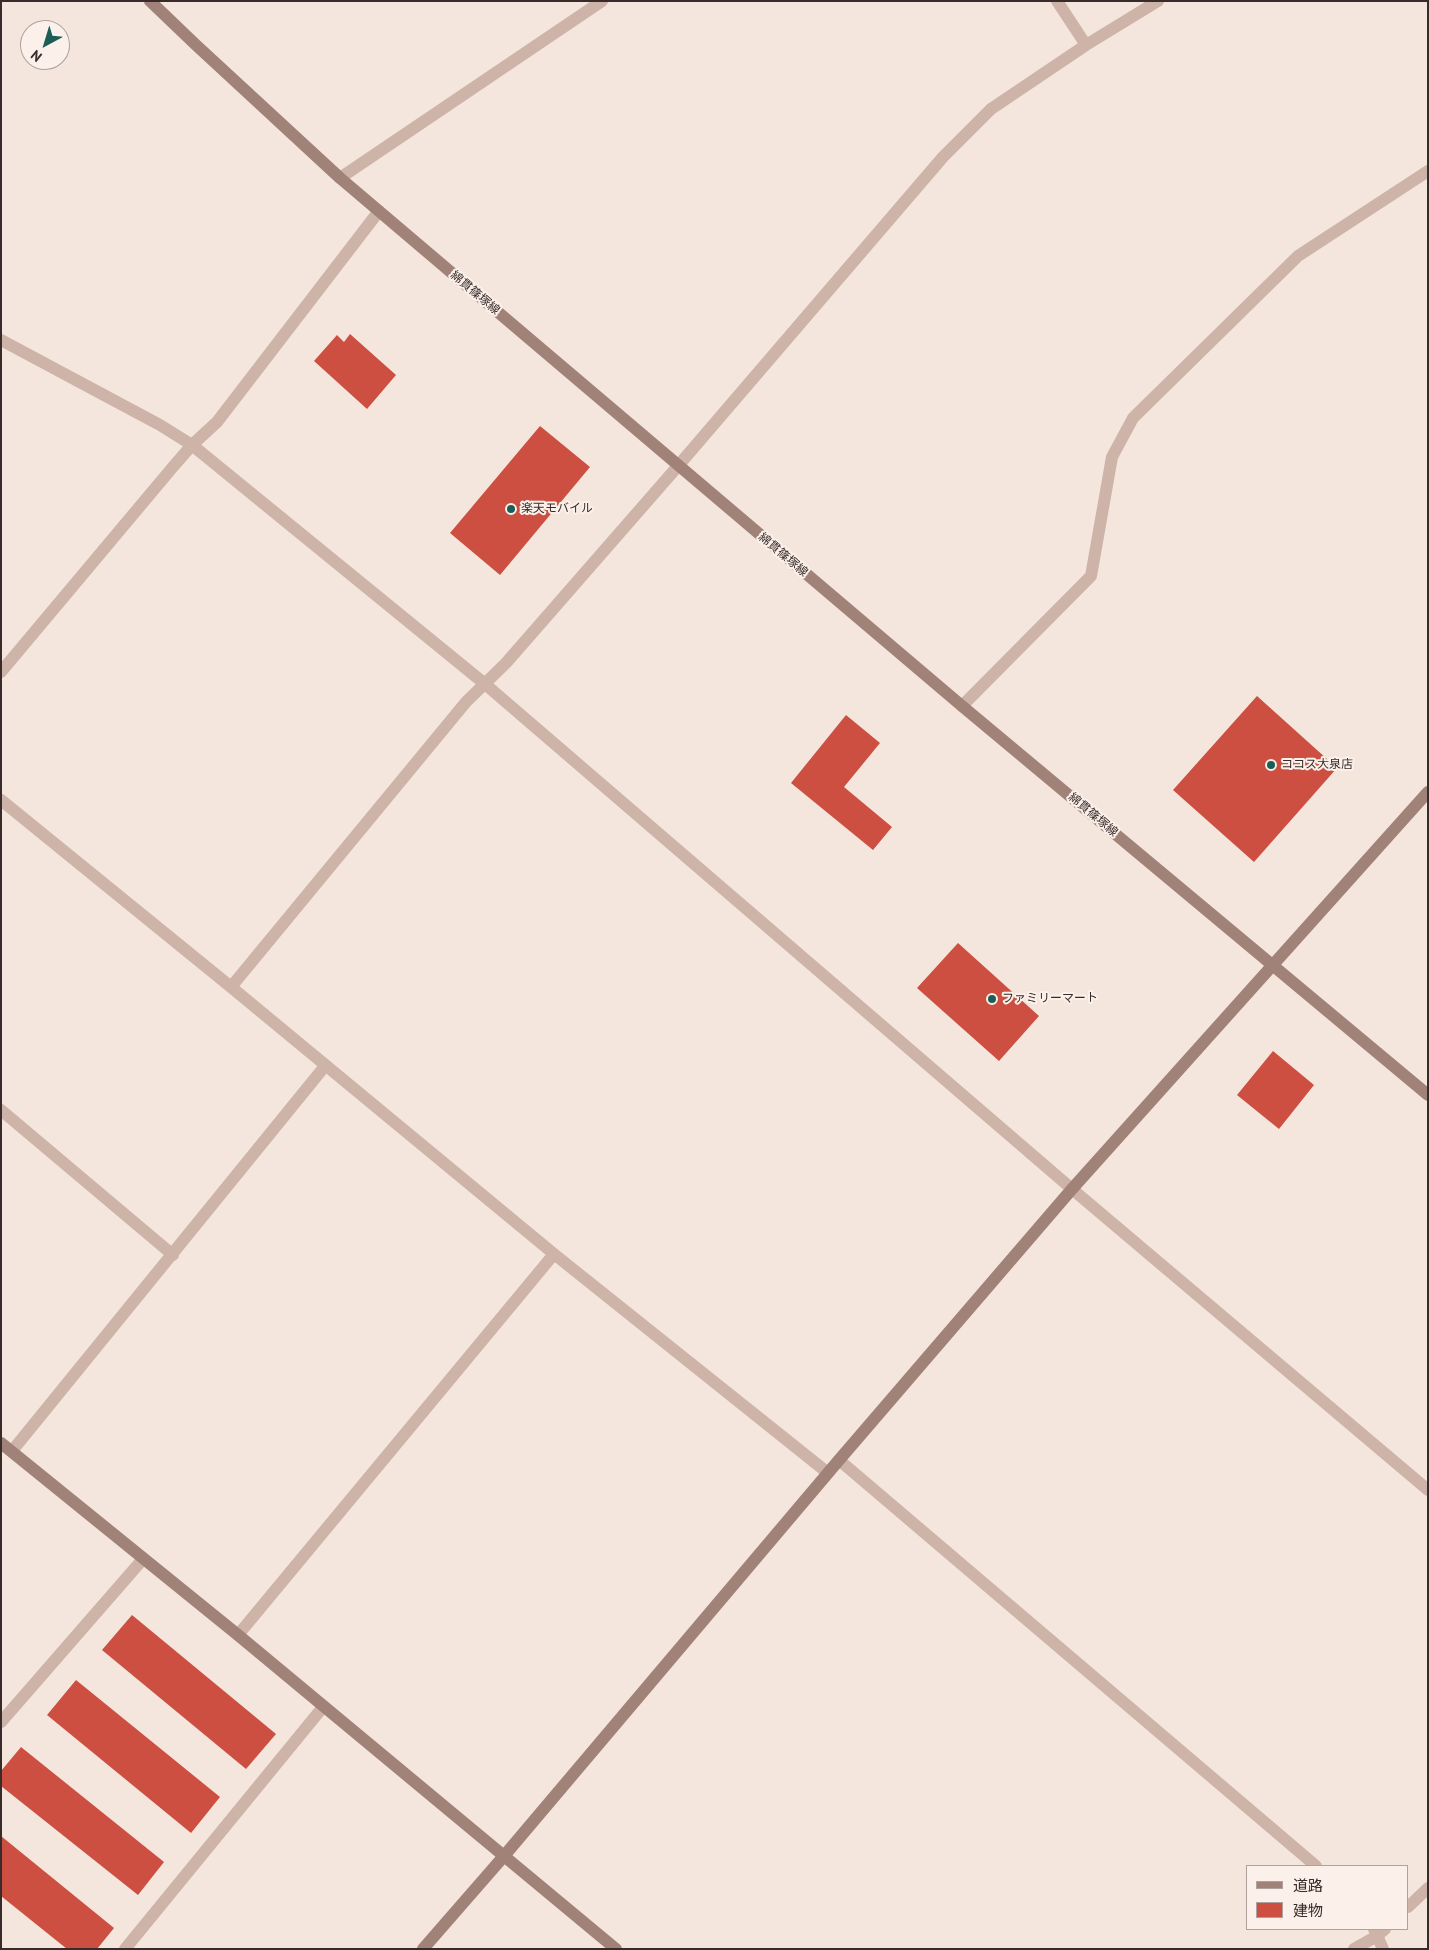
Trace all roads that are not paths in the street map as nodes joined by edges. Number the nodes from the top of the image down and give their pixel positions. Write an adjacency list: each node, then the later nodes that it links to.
1 (150, 1): 8 (street, 綿貫篠塚線)
2 (602, 1): 5 (street)
3 (1057, 1): 6 (street)
4 (1158, 1): 6 (street)
5 (585, 6): 8 (street)
6 (1086, 45): 12 (street)
7 (1428, 171): 15 (street)
8 (340, 178): 9 (street, 綿貫篠塚線)
9 (379, 211): 11 (street); 12 (street, 綿貫篠塚線)
10 (1, 340): 11 (street)
11 (192, 445): 13 (street); 14 (street)
12 (678, 466): 14 (street); 15 (street, 綿貫篠塚線)
13 (1, 672)
14 (485, 684): 19 (street); 23 (street)
15 (962, 706): 18 (street, 綿貫篠塚線)
16 (1428, 792): 18 (street)
17 (1, 800): 19 (street)
18 (1272, 964): 21 (street, 綿貫篠塚線); 23 (street)
19 (231, 987): 20 (street)
20 (325, 1066): 24 (street); 25 (street)
21 (1428, 1095)
22 (1, 1110): 25 (street)
23 (1072, 1189): 28 (street); 30 (street)
24 (554, 1254): 29 (street); 32 (street)
25 (173, 1255): 27 (street)
26 (1, 1442): 27 (street)
27 (12, 1451): 31 (street)
28 (839, 1460): 29 (street); 36 (street)
29 (828, 1473): 35 (street)
30 (1428, 1490)
31 (143, 1559): 32 (street); 34 (street)
32 (238, 1635): 33 (street)
33 (323, 1707): 35 (street); 40 (street)
34 (1, 1722)
35 (504, 1856): 41 (street); 42 (street)
36 (1315, 1865)
37 (1428, 1888): 38 (street)
38 (1409, 1906)
39 (1379, 1931): 43 (street); 44 (street)
40 (125, 1949)
41 (423, 1949)
42 (616, 1949)
43 (1354, 1949)
44 (1383, 1949)

